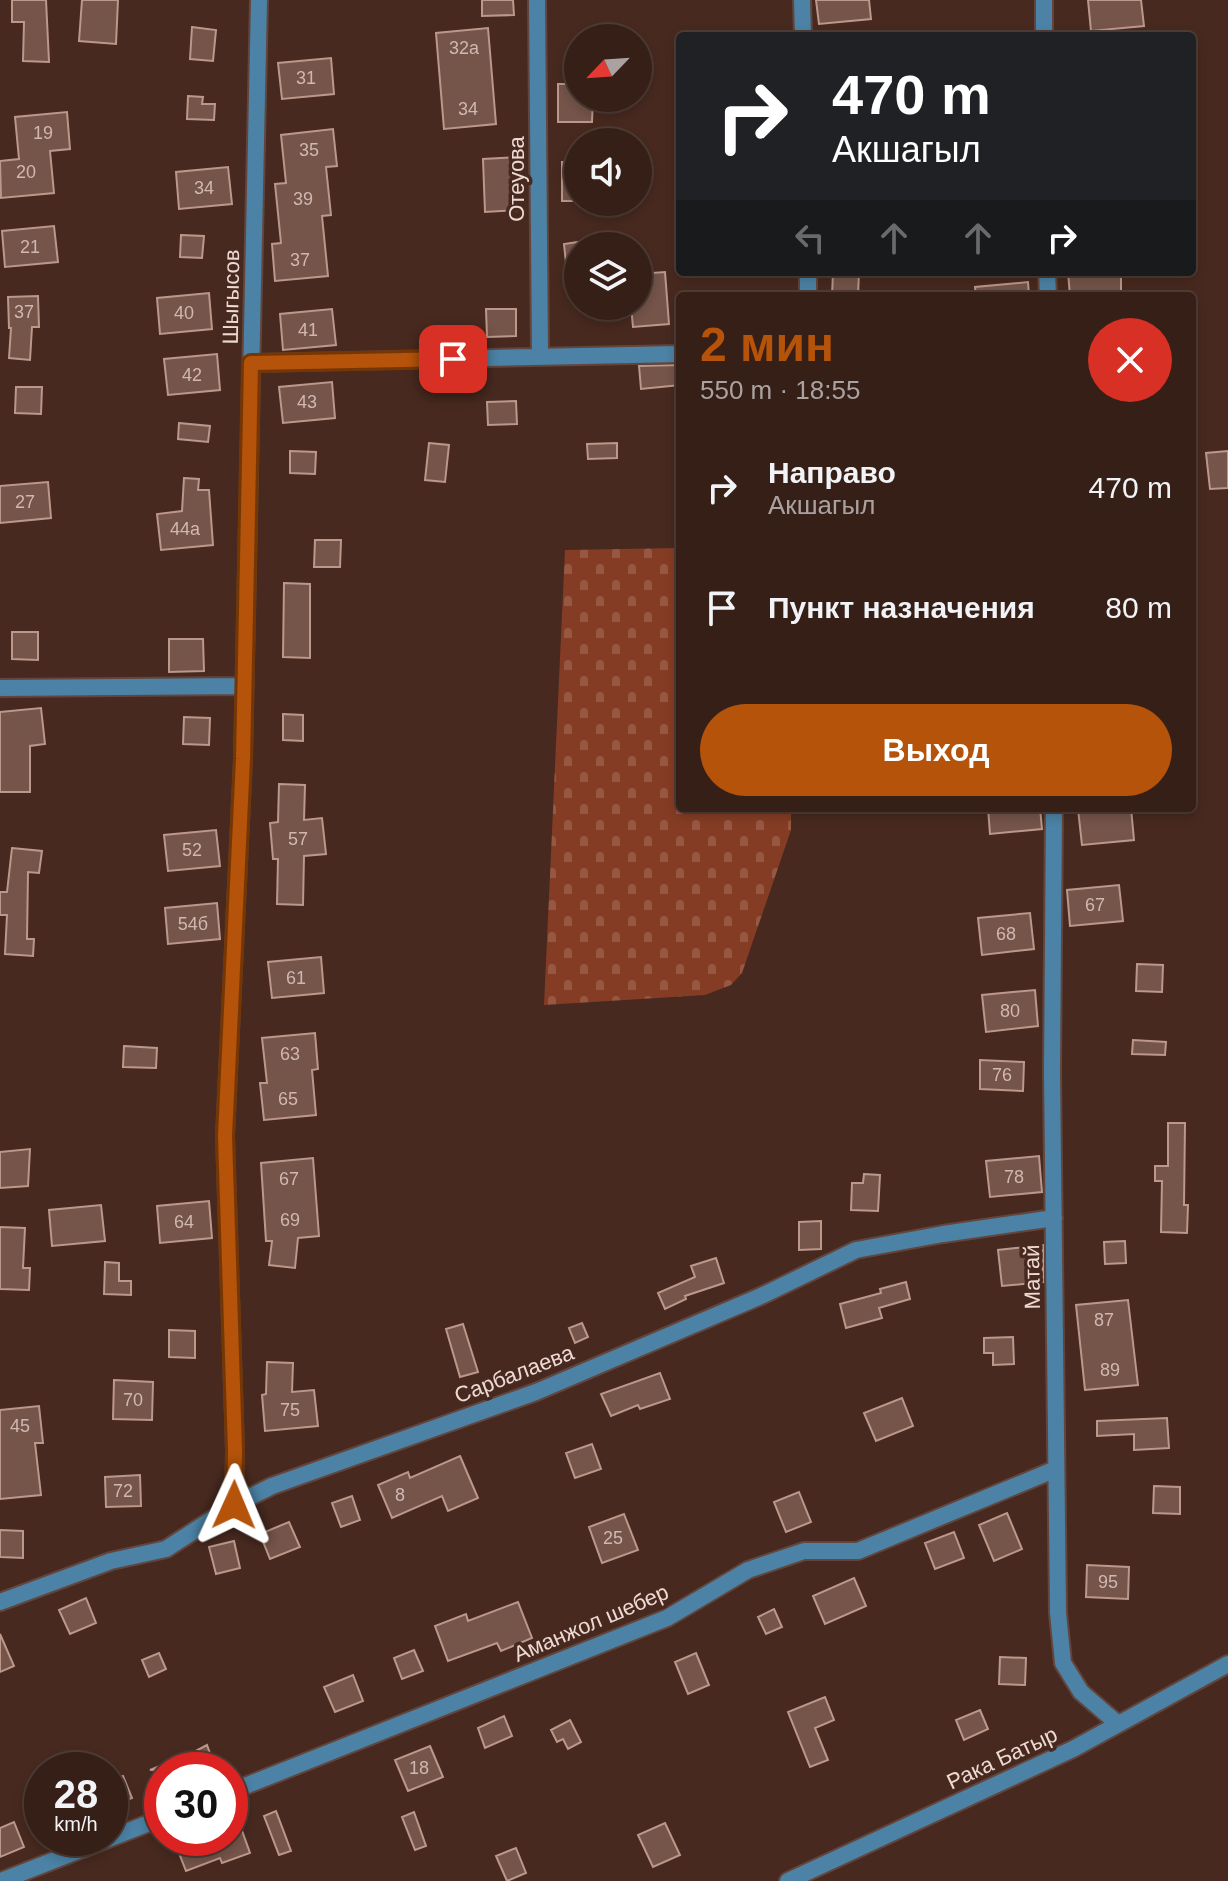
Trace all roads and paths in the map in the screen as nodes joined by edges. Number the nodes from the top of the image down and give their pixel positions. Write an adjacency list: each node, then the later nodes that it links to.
1 (259, 0): 9 (street, Шыгысов)
2 (537, 0): 8 (street, Отеуова)
3 (802, 0): 5 (street)
4 (1044, 0): 6 (street)
5 (803, 32)
6 (1044, 32)
7 (676, 354): 8 (street)
8 (540, 357): 9 (street)
9 (251, 363): 10 (street, Шыгысов)
10 (245, 686): 11 (street); 15 (street, Шыгысов)
11 (0, 688)
12 (1054, 812): 13 (street, Матай)
13 (1054, 1218): 14 (street, Матай); 15 (street, Сарбалаева)
14 (1056, 1469): 18 (street, Матай); 19 (street, Аманжол шебер)
15 (234, 1505): 16 (street, Сарбалаева)
16 (0, 1602)
17 (1228, 1664): 18 (street, Рака Батыр)
18 (1118, 1724): 22 (street, Рака Батыр)
19 (248, 1785)
20 (144, 1825): 21 (street)
21 (1, 1881)
22 (788, 1881)

